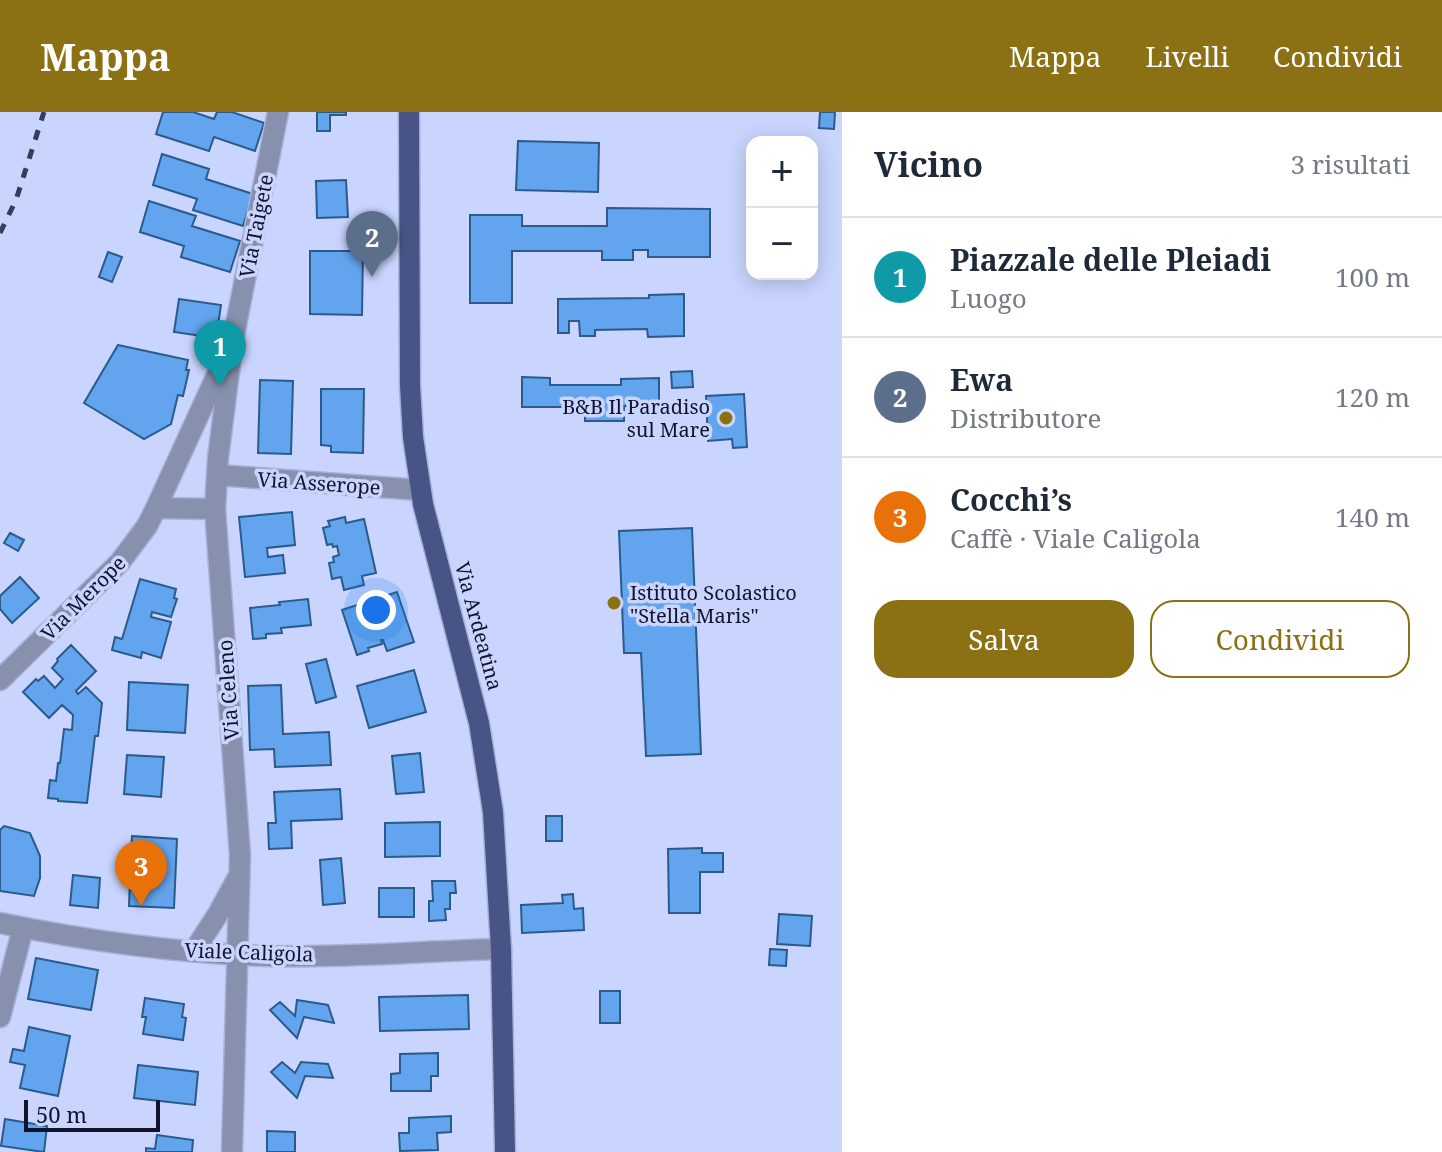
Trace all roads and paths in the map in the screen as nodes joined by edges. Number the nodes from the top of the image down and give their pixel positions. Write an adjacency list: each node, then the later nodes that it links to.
1 (278, 112): 3 (street, Via Taigete)
2 (409, 112): 5 (main road, Via Ardeatina)
3 (233, 340): 4 (street, Via Celeno); 6 (street, Via Merope)
4 (217, 475): 5 (street, Via Asserope); 7 (street, Via Celeno)
5 (420, 490): 12 (main road, Via Ardeatina)
6 (156, 508): 7 (street); 8 (street, Via Merope)
7 (215, 509): 9 (street, Via Celeno)
8 (0, 680)
9 (240, 871): 13 (street); 14 (street, Via Celeno)
10 (0, 923): 11 (street, Viale Caligola)
11 (23, 928): 13 (street, Viale Caligola); 15 (street)
12 (501, 949): 14 (street, Viale Caligola); 17 (main road, Via Ardeatina)
13 (194, 951): 14 (street, Viale Caligola)
14 (236, 954): 16 (street, Via Celeno)
15 (0, 1017)
16 (232, 1152)
17 (505, 1152)

